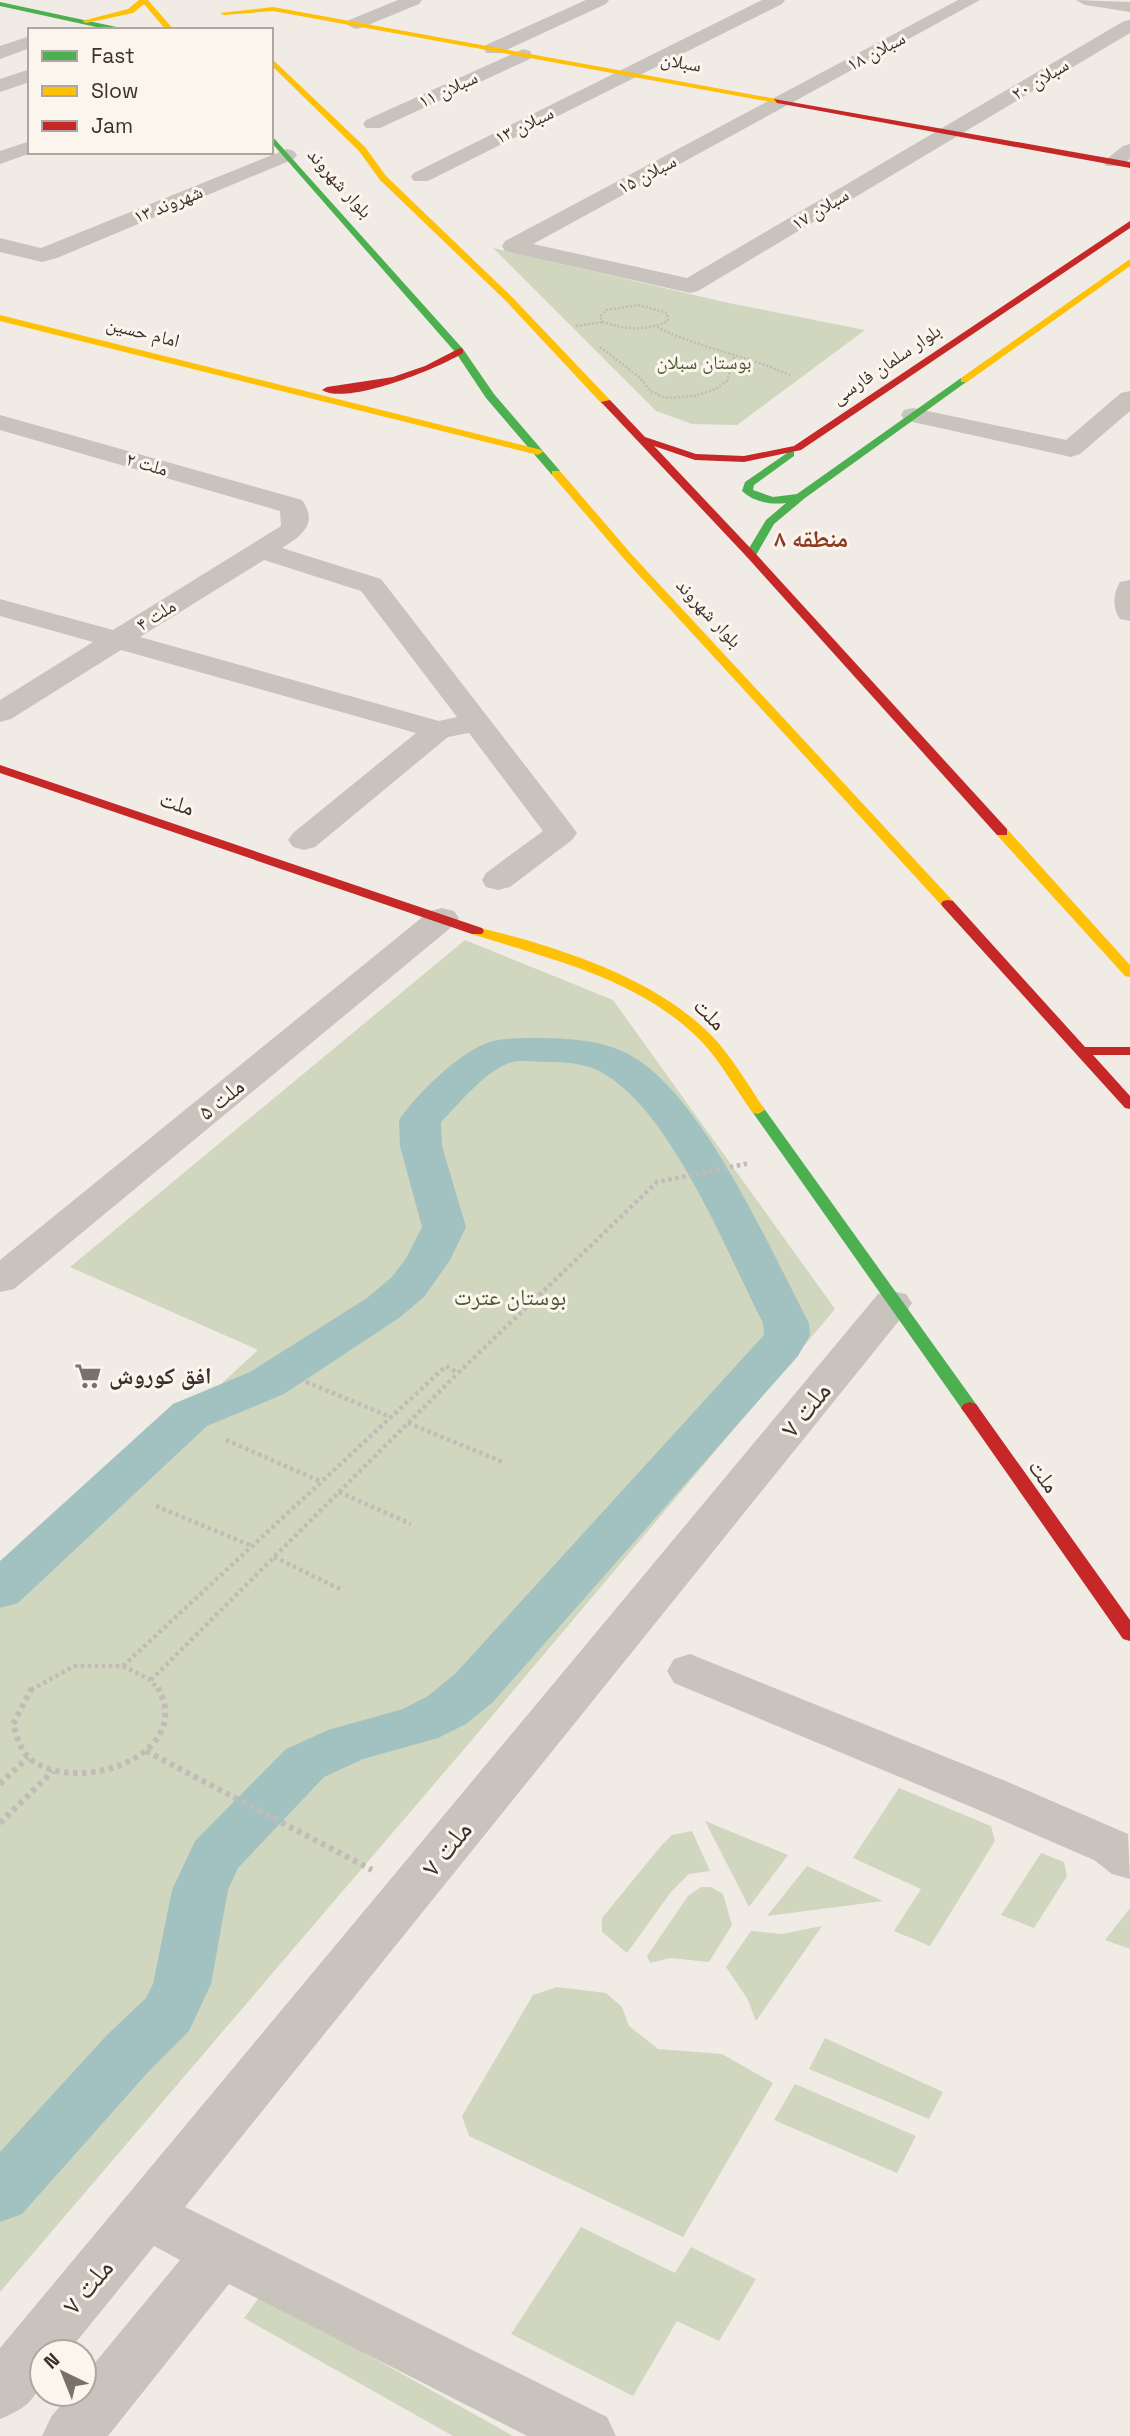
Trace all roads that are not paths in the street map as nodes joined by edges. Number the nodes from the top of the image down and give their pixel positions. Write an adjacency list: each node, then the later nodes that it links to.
1 (144, 0): 11 (main road); 15 (main road)
2 (213, 0): 10 (main road)
3 (413, 0): 12 (street)
4 (600, 0): 18 (street)
5 (776, 0): 22 (street, سبلان ۱۳)
6 (971, 0): 25 (street, سبلان ۱۸)
7 (1085, 0): 9 (street)
8 (0, 4): 11 (main road)
9 (1130, 7)
10 (224, 13): 12 (main road, سبلان); 16 (main road)
11 (81, 21): 14 (main road)
12 (355, 24): 18 (main road, سبلان)
13 (1130, 25): 27 (street, سبلان ۲۰)
14 (112, 28)
15 (168, 28)
16 (239, 28)
17 (28, 42): 19 (street)
18 (493, 49): 20 (main road, سبلان)
19 (0, 53)
20 (523, 55): 22 (main road, سبلان); 26 (street, سبلان ۱۱)
21 (273, 62): 30 (main road, بلوار شهروند)
22 (628, 74): 25 (main road, سبلان); 37 (street, سبلان ۱۳)
23 (28, 76): 24 (street)
24 (0, 86)
25 (781, 102): 27 (main road, سبلان); 42 (street, سبلان ۱۵)
26 (373, 124)
27 (949, 132): 34 (main road, سبلان); 42 (street, سبلان ۱۷)
28 (273, 139): 31 (main road, بلوار شهروند)
29 (28, 148): 32 (street)
30 (362, 149): 33 (main road); 38 (main road, بلوار شهروند)
31 (286, 153): 35 (main road); 40 (street, شهروند ۱۳); 44 (main road, بلوار شهروند)
32 (0, 158)
33 (348, 159)
34 (1124, 159)
35 (314, 162)
36 (355, 176): 38 (main road)
37 (421, 177)
38 (383, 178): 49 (main road, بلوار شهروند)
39 (1130, 224): 50 (main road, بلوار سلمان فارسی)
40 (0, 245)
41 (1130, 262): 47 (main road)
42 (690, 286)
43 (0, 318): 45 (main road, امام حسین)
44 (460, 351): 45 (main road); 51 (main road, بلوار شهروند)
45 (276, 386): 51 (main road)
46 (1130, 398): 47 (street)
47 (913, 415): 52 (main road)
48 (0, 422): 53 (street, ملت ۲)
49 (641, 439): 50 (main road, بلوار سلمان فارسی); 55 (main road, بلوار شهروند)
50 (797, 448): 52 (main road)
51 (538, 452): 68 (main road, بلوار شهروند)
52 (801, 496): 55 (main road)
53 (293, 506): 54 (street, ملت ۴)
54 (261, 550): 59 (street, ملت ۴); 61 (street)
55 (751, 555): 67 (main road, بلوار شهروند)
56 (1130, 588): 58 (street)
57 (0, 607): 59 (street)
58 (1130, 613)
59 (116, 641): 60 (street, ملت ۴); 62 (street)
60 (0, 713)
61 (477, 722): 62 (street); 65 (street)
62 (438, 730): 64 (street)
63 (0, 769): 66 (main road, ملت)
64 (304, 840)
65 (498, 880)
66 (442, 918): 71 (street, ملت ۵); 72 (main road, ملت)
67 (1130, 973)
68 (1084, 1051): 69 (main road); 70 (main road, بلوار شهروند)
69 (1130, 1051)
70 (1130, 1105)
71 (0, 1280)
72 (892, 1303): 73 (main road, ملت); 76 (street, ملت ۷)
73 (1130, 1634)
74 (690, 1671): 75 (street)
75 (1130, 1860)
76 (146, 2216): 77 (street); 78 (street, ملت ۷)
77 (220, 2253): 79 (street); 80 (street)
78 (0, 2392)
79 (569, 2432)
80 (72, 2436)

